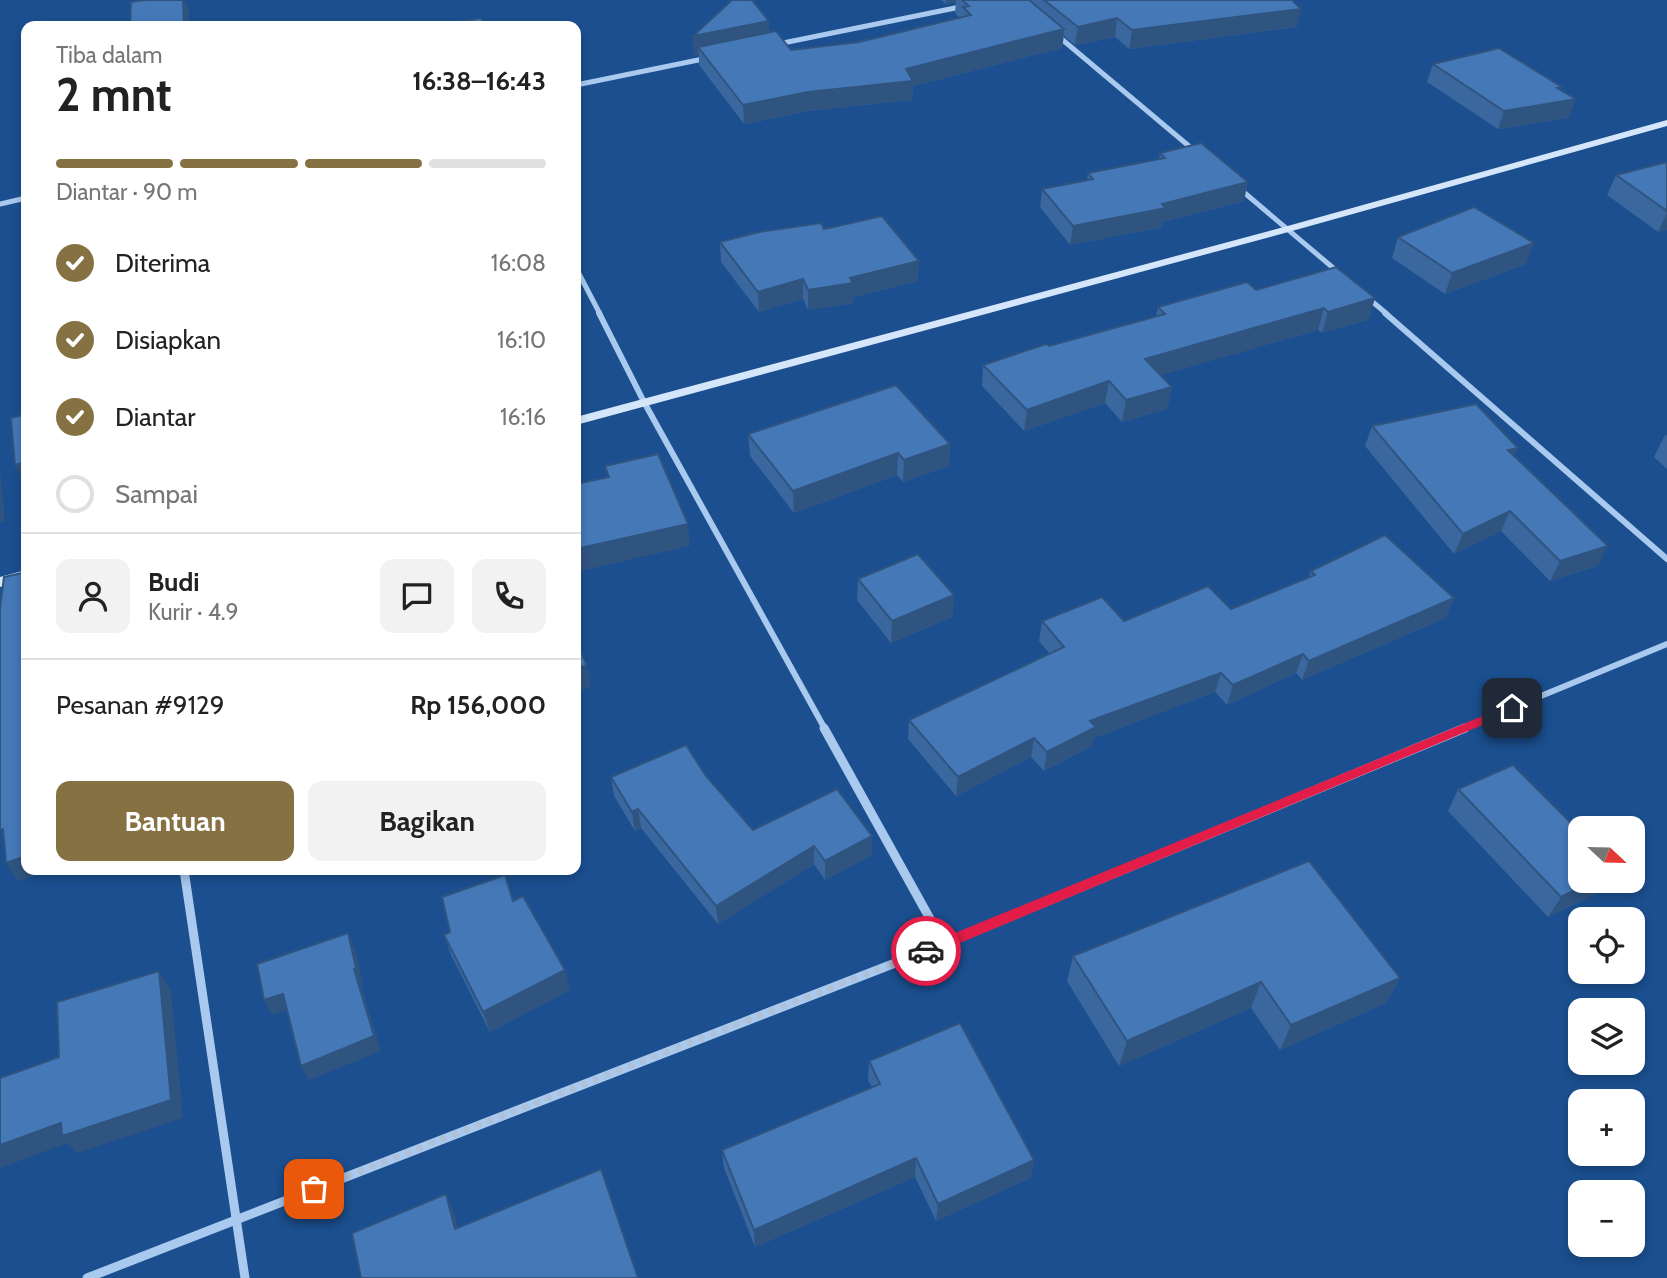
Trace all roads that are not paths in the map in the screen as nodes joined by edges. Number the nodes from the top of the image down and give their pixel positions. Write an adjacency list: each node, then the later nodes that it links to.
1 (966, 5): 3 (street)
2 (1056, 35): 7 (street)
3 (764, 47)
4 (710, 58): 5 (street)
5 (581, 84)
6 (1667, 123): 11 (main road)
7 (1204, 159)
8 (1236, 185): 11 (street)
9 (21, 199): 10 (street)
10 (0, 204)
11 (1288, 229): 12 (street); 15 (main road)
12 (1341, 275)
13 (581, 278): 15 (street)
14 (1362, 293): 17 (street)
15 (644, 402): 16 (main road); 22 (street)
16 (581, 420)
17 (1667, 559)
18 (21, 576): 19 (main road)
19 (0, 582)
20 (1667, 644): 22 (street)
21 (185, 875): 23 (street)
22 (944, 944): 23 (street)
23 (238, 1219): 24 (street); 25 (street)
24 (87, 1278)
25 (245, 1278)

